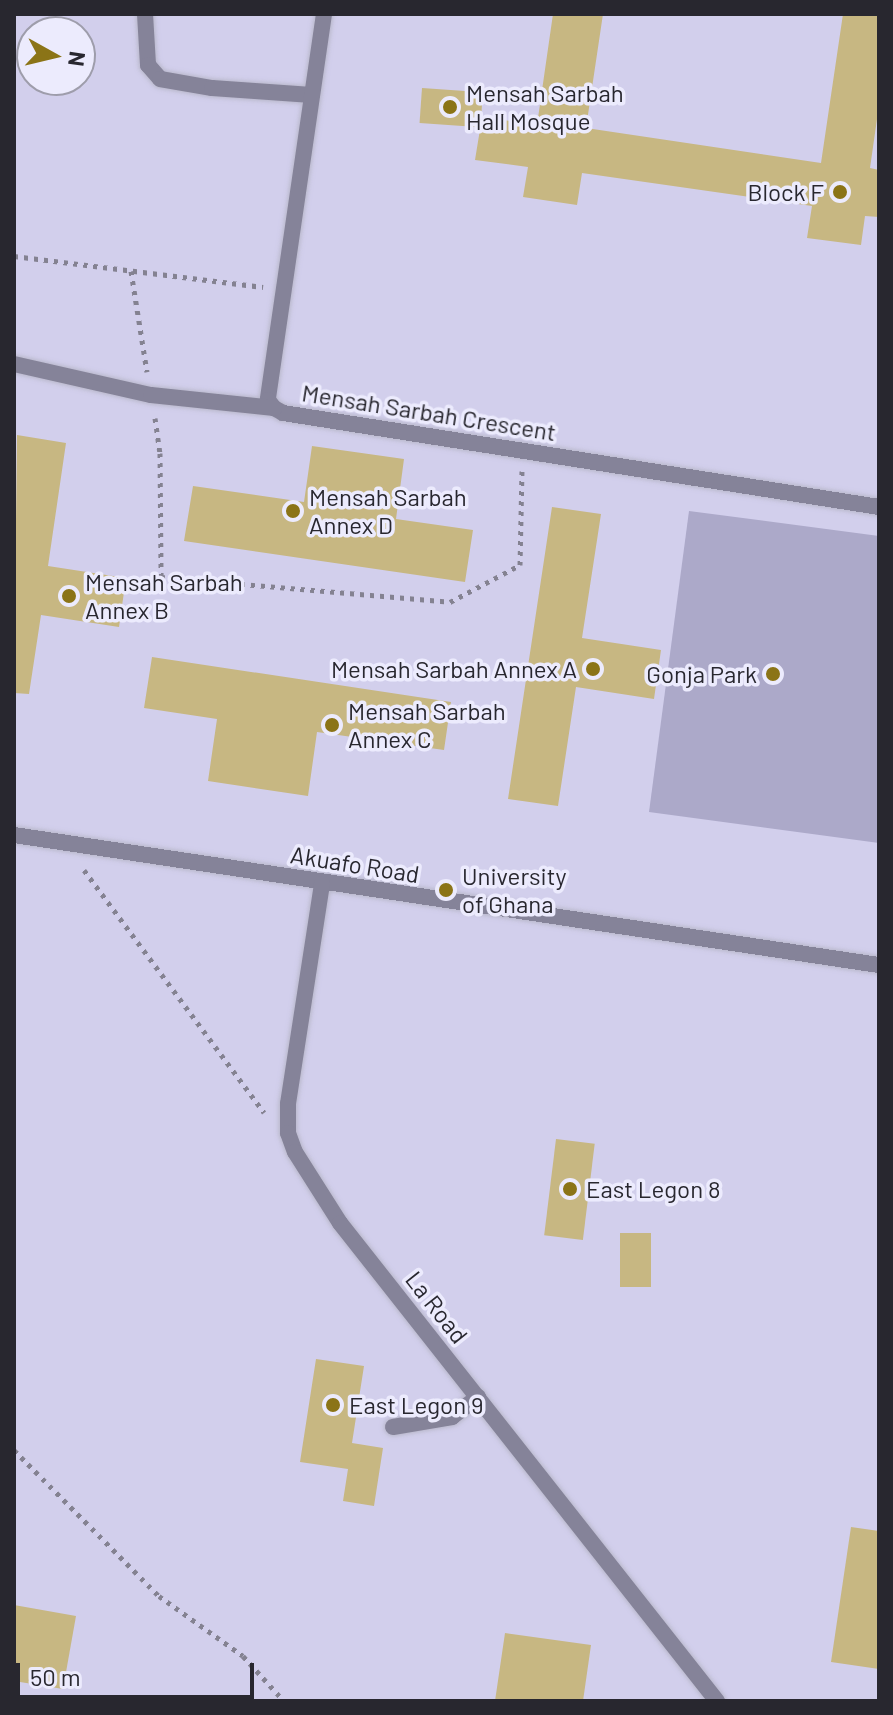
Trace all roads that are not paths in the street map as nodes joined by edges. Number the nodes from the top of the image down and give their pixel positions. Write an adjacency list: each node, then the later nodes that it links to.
1 (145, 14): 3 (street)
2 (324, 14): 3 (street, Mensah Sarbah Crescent)
3 (312, 95): 5 (street, Mensah Sarbah Crescent)
4 (14, 364): 5 (street)
5 (274, 408): 6 (street, Mensah Sarbah Crescent)
6 (879, 507)
7 (14, 835): 8 (street, Akuafo Road)
8 (322, 884): 9 (street, Akuafo Road); 10 (street, La Road)
9 (879, 965)
10 (478, 1397): 11 (street); 12 (street, La Road)
11 (393, 1427)
12 (717, 1701)

